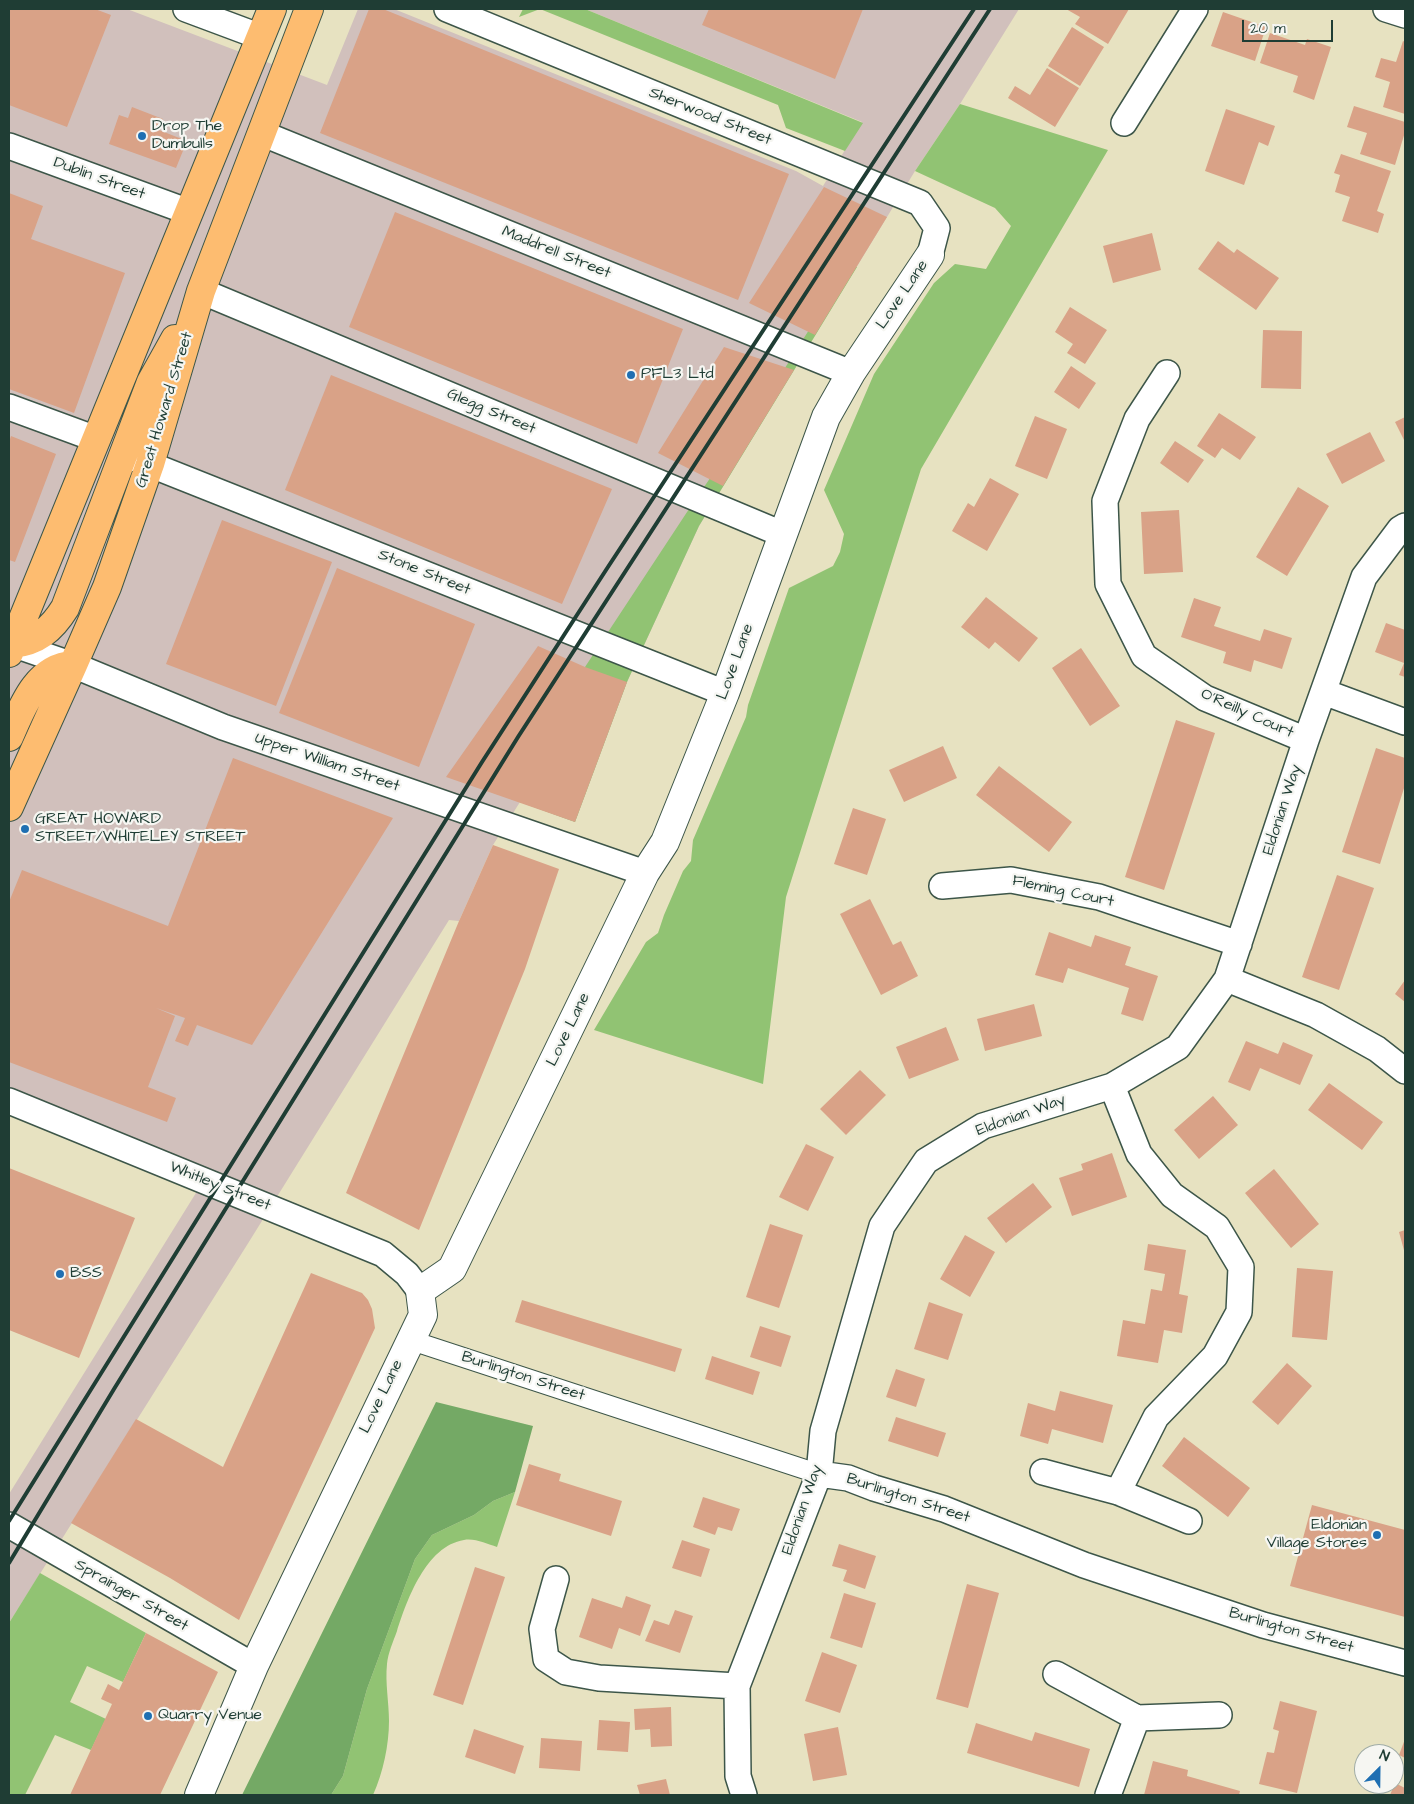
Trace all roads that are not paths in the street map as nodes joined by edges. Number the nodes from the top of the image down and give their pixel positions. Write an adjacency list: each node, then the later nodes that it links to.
1 (186, 9): 6 (street)
2 (272, 9): 6 (highway)
3 (309, 9): 8 (highway, Great Howard Street)
4 (447, 9): 11 (street, Sherwood Street)
5 (1195, 9): 7 (street)
6 (261, 37): 10 (highway)
7 (1124, 123)
8 (261, 133): 12 (highway, Great Howard Street); 13 (street, Maddrell Street)
9 (9, 146): 10 (street, Dublin Street)
10 (189, 212): 16 (highway)
11 (930, 255): 13 (street, Love Lane)
12 (200, 291): 17 (highway); 18 (highway, Great Howard Street); 20 (street, Glegg Street)
13 (851, 373): 20 (street, Love Lane)
14 (1167, 373): 27 (street, O'Reilly Court)
15 (9, 407): 16 (street)
16 (96, 439): 21 (highway)
17 (124, 454): 18 (street, Stone Street); 21 (highway)
18 (150, 464): 22 (highway, Great Howard Street); 24 (street, Stone Street)
19 (1405, 526): 23 (street, Eldonian Way)
20 (782, 534): 24 (street, Love Lane)
21 (10, 647): 22 (street, Upper William Street)
22 (73, 665): 26 (highway); 28 (highway, Great Howard Street); 29 (street, Upper William Street)
23 (1324, 692): 25 (street); 27 (street, Eldonian Way)
24 (724, 693): 29 (street, Love Lane)
25 (1405, 722)
26 (9, 737)
27 (1306, 740): 31 (street, Eldonian Way)
28 (9, 807)
29 (645, 873): 36 (street, Love Lane)
30 (942, 886): 31 (street, Fleming Court)
31 (1239, 944): 32 (street, Eldonian Way)
32 (1227, 979): 33 (street); 34 (street, Eldonian Way)
33 (1405, 1071)
34 (1112, 1086): 39 (street, Eldonian Way); 40 (street)
35 (9, 1101): 36 (street, Whitley Street)
36 (420, 1291): 37 (street, Love Lane)
37 (410, 1340): 39 (street, Burlington Street); 45 (street, Love Lane)
38 (1043, 1472): 40 (street)
39 (819, 1474): 44 (street, Burlington Street); 47 (street, Eldonian Way)
40 (1118, 1492): 41 (street)
41 (1189, 1521)
42 (9, 1525): 45 (street, Sprainger Street)
43 (556, 1579): 47 (street)
44 (1405, 1664)
45 (254, 1666): 50 (street, Love Lane)
46 (1056, 1674): 49 (street)
47 (737, 1686): 51 (street, Eldonian Way)
48 (1219, 1715): 49 (street)
49 (1137, 1718): 52 (street)
50 (199, 1795)
51 (744, 1795)
52 (1108, 1795)

